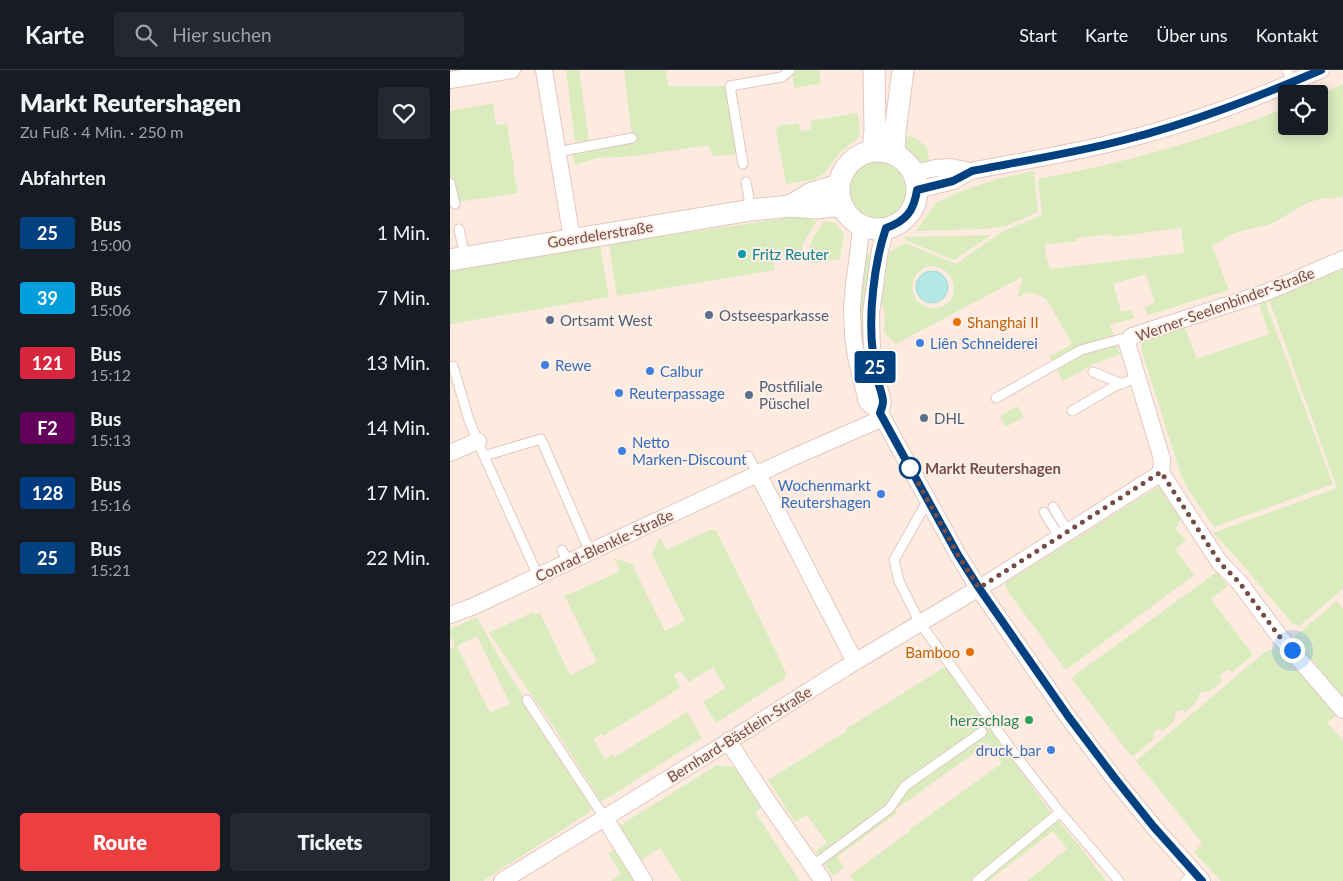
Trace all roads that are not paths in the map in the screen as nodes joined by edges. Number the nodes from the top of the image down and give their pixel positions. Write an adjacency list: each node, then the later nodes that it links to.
1 (512, 70): 8 (street)
2 (544, 70): 11 (street)
3 (790, 70): 13 (lane)
4 (874, 70): 10 (street)
5 (903, 70): 12 (street)
6 (1321, 70): 7 (street)
7 (1289, 76): 15 (street)
8 (450, 80)
9 (632, 138): 11 (lane)
10 (873, 151): 12 (street); 17 (street)
11 (557, 152): 25 (street)
12 (894, 154): 15 (street)
13 (743, 164)
14 (746, 182): 21 (lane)
15 (915, 182): 23 (street)
16 (450, 183): 18 (lane)
17 (839, 185): 19 (street, Goerdelerstraße); 20 (street)
18 (455, 204)
19 (790, 206): 20 (street, Goerdelerstraße); 21 (street, Goerdelerstraße)
20 (843, 207): 22 (street)
21 (751, 210): 25 (street, Goerdelerstraße)
22 (861, 225): 23 (street); 35 (street)
23 (886, 228): 35 (street)
24 (459, 229): 26 (lane)
25 (572, 239): 26 (street, Goerdelerstraße)
26 (458, 258)
27 (1343, 259): 28 (street, Werner-Seelenbinder-Straße)
28 (1132, 336): 31 (street, Werner-Seelenbinder-Straße); 33 (lane)
29 (453, 366): 36 (lane)
30 (1093, 372): 32 (lane)
31 (1137, 378): 32 (lane); 39 (street, Werner-Seelenbinder-Straße)
32 (1122, 384): 34 (lane)
33 (996, 398)
34 (1072, 411)
35 (881, 415): 40 (street, Conrad-Blenkle-Straße); 41 (street)
36 (481, 448): 37 (street); 45 (lane); 46 (lane)
37 (450, 453)
38 (748, 456): 40 (lane)
39 (1161, 472): 44 (street); 52 (street)
40 (758, 474): 45 (street, Conrad-Blenkle-Straße); 50 (street)
41 (928, 500): 47 (street); 49 (lane)
42 (1053, 507): 44 (lane)
43 (1044, 512): 44 (lane)
44 (1064, 535): 47 (street)
45 (590, 552): 46 (street, Conrad-Blenkle-Straße)
46 (538, 576): 48 (street, Conrad-Blenkle-Straße)
47 (979, 588): 49 (street, Bernhard-Bästlein-Straße); 58 (street)
48 (450, 616)
49 (920, 623): 50 (street, Bernhard-Bästlein-Straße); 55 (lane)
50 (855, 662): 54 (street, Bernhard-Bästlein-Straße)
51 (527, 700): 56 (lane)
52 (1343, 710)
53 (982, 732): 57 (lane)
54 (728, 741): 56 (street, Bernhard-Bästlein-Straße); 57 (street)
55 (1060, 812): 62 (lane); 63 (lane)
56 (604, 817): 59 (street, Bernhard-Bästlein-Straße); 60 (street)
57 (812, 866): 61 (street)
58 (1193, 878)
59 (502, 881)
60 (644, 881)
61 (823, 881)
62 (977, 881)
63 (1119, 881)

